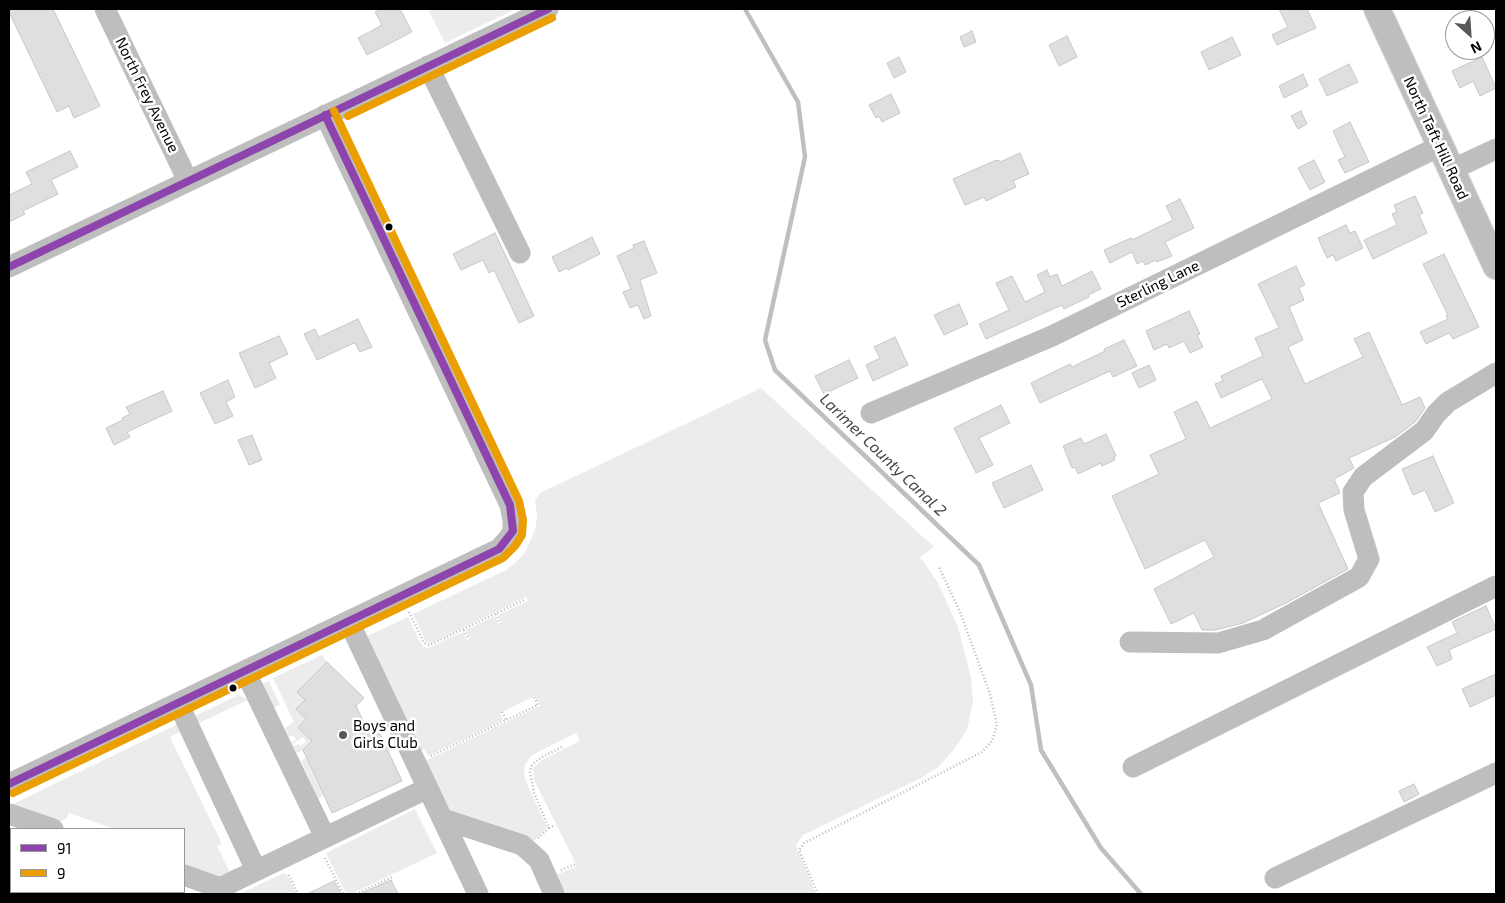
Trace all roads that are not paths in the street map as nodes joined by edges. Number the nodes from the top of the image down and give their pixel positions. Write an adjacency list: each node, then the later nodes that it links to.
1 (105, 9): 9 (street, North Frey Avenue)
2 (548, 9): 4 (street)
3 (1377, 9): 6 (main road, North Taft Hill Road)
4 (428, 66): 5 (street); 10 (street)
5 (325, 116): 9 (street); 16 (street)
6 (1440, 146): 8 (main road, North Taft Hill Road); 14 (street, Sterling Lane)
7 (1496, 149): 8 (street)
8 (1451, 170): 11 (main road, North Taft Hill Road)
9 (188, 181): 12 (street)
10 (520, 253)
11 (1496, 266)
12 (9, 267)
13 (1496, 373): 17 (street)
14 (871, 413)
15 (1496, 586): 20 (street)
16 (349, 622): 18 (street); 23 (street)
17 (1130, 642)
18 (244, 671): 19 (street); 27 (street)
19 (178, 702): 22 (street); 28 (street)
20 (1134, 767)
21 (1496, 773): 30 (street)
22 (9, 784)
23 (428, 788): 25 (street); 27 (street)
24 (9, 814): 26 (street)
25 (443, 819): 31 (street); 32 (street)
26 (50, 828)
27 (323, 845): 28 (street)
28 (256, 870): 29 (street)
29 (185, 875)
30 (1275, 878)
31 (478, 894)
32 (554, 894)

